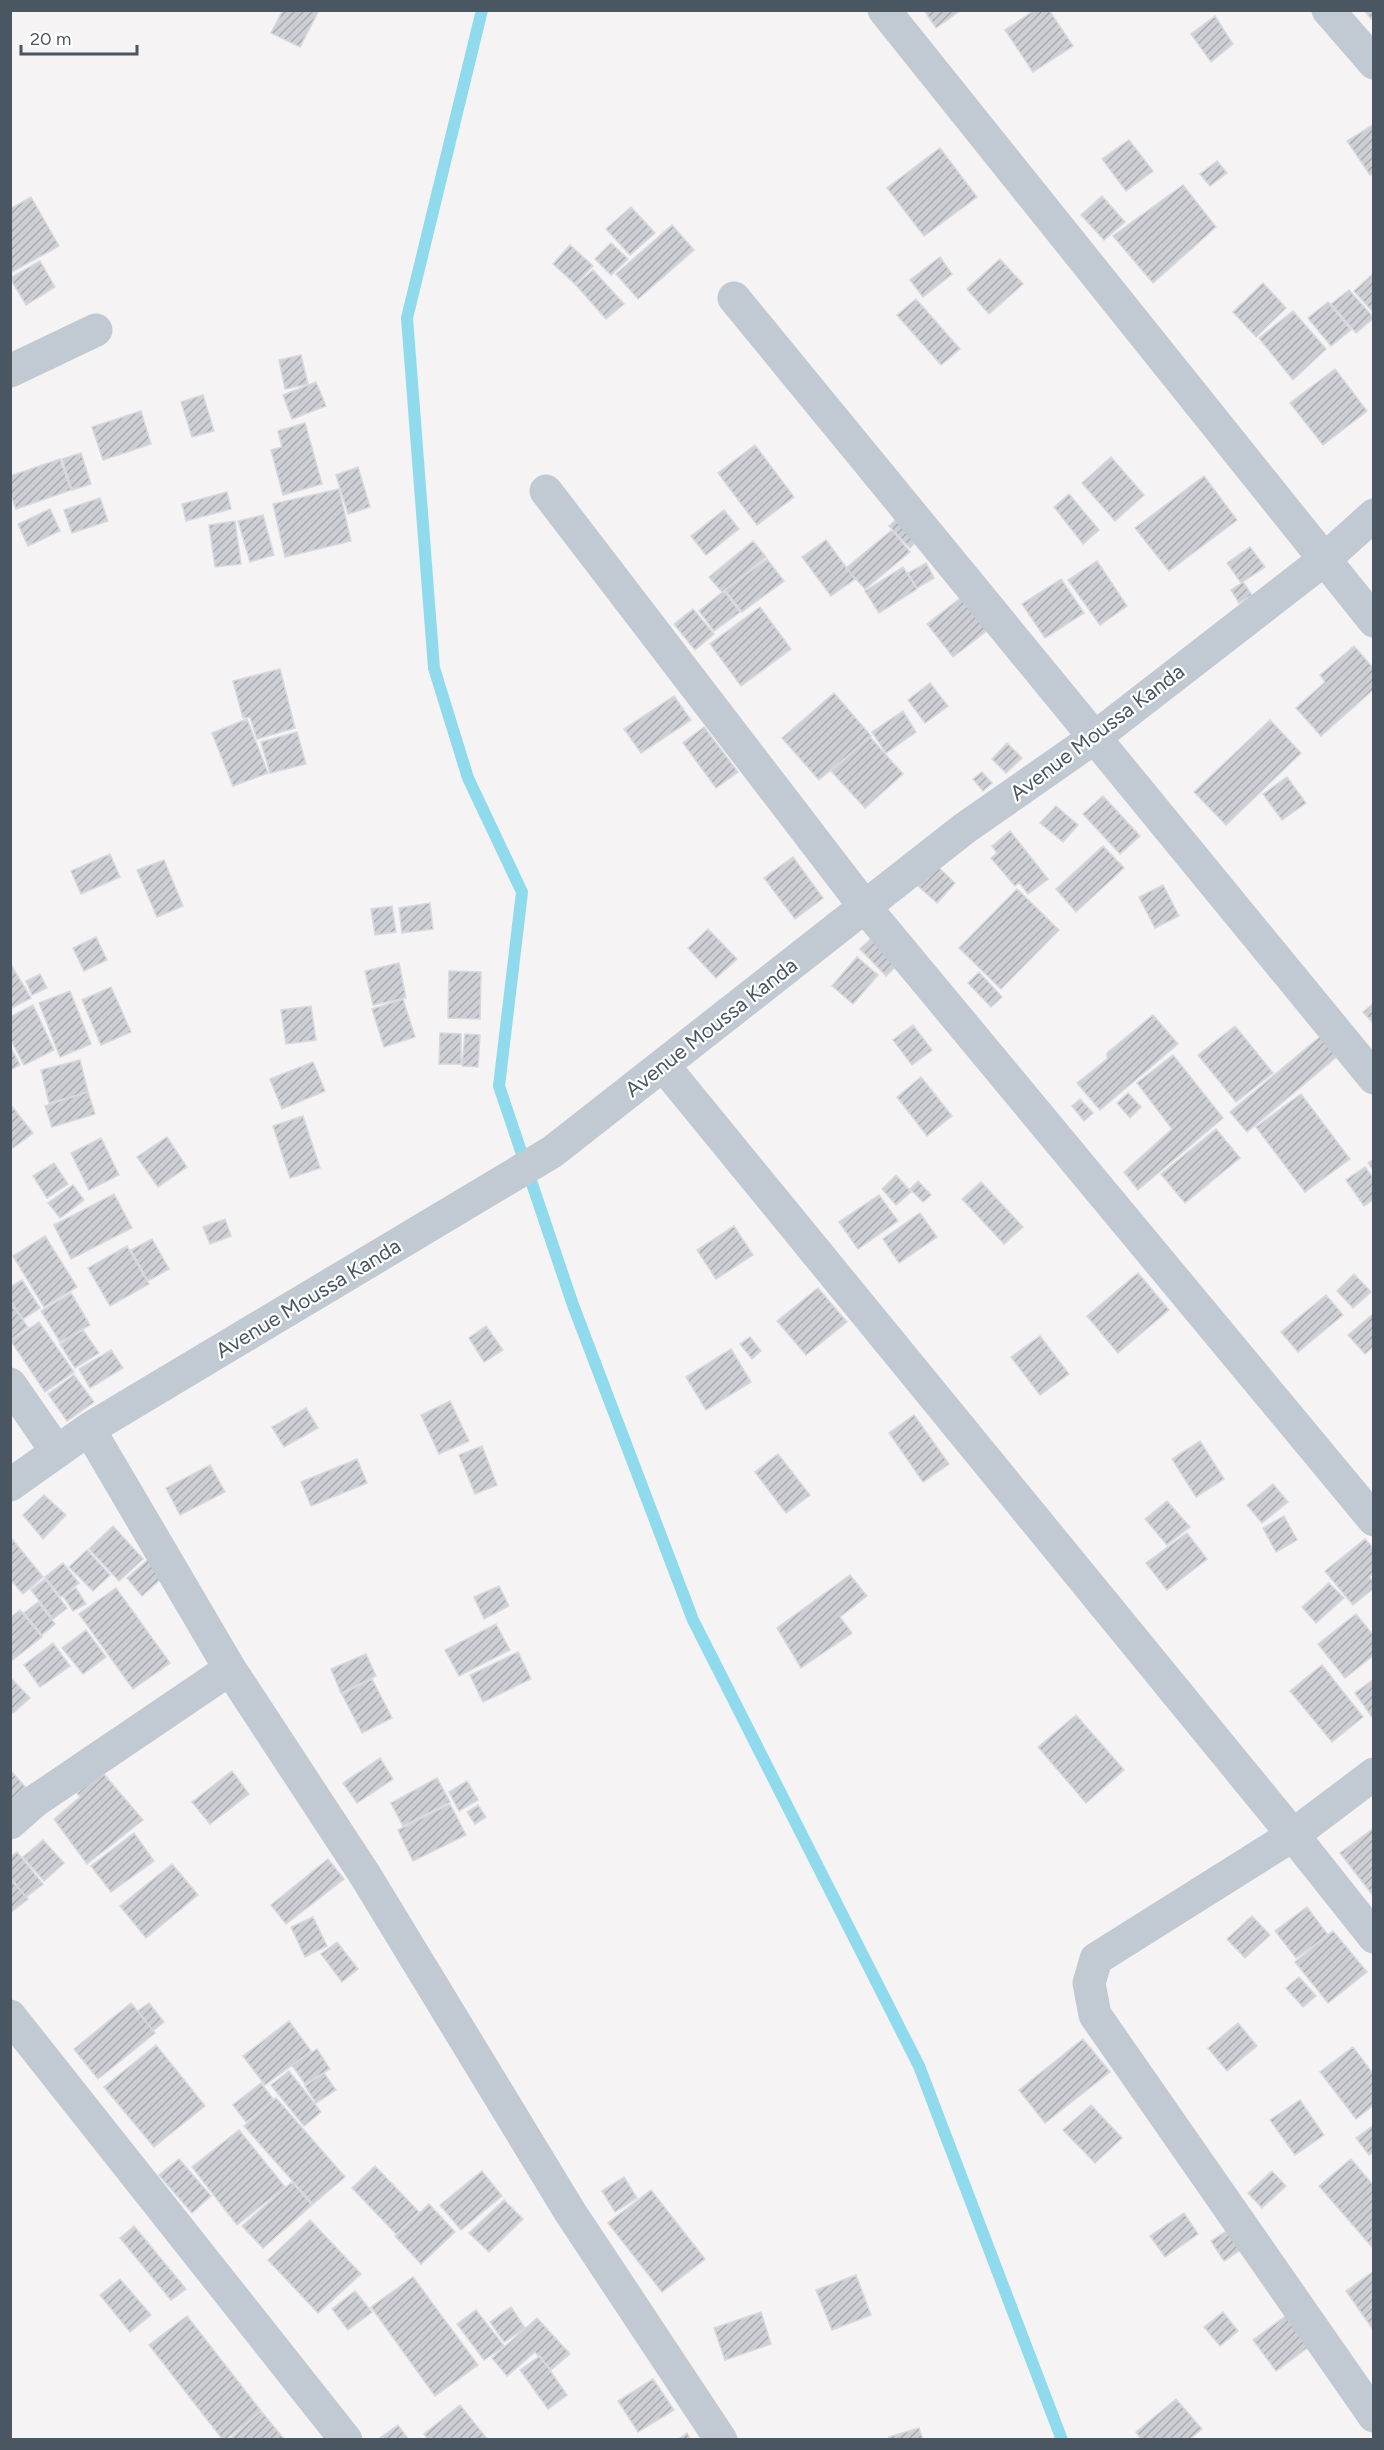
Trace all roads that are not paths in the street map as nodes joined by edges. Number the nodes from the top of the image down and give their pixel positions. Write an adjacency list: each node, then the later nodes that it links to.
1 (884, 10): 9 (street)
2 (1328, 10): 3 (street)
3 (1374, 63)
4 (734, 297): 11 (street)
5 (96, 330): 6 (street)
6 (10, 371)
7 (546, 491): 12 (street)
8 (1374, 515): 9 (street, Avenue Moussa Kanda)
9 (1324, 559): 10 (street); 11 (street, Avenue Moussa Kanda)
10 (1374, 621)
11 (1094, 738): 12 (street, Avenue Moussa Kanda); 14 (street)
12 (865, 907): 13 (street, Avenue Moussa Kanda); 19 (street)
13 (663, 1065): 16 (street, Avenue Moussa Kanda); 23 (street)
14 (1374, 1078)
15 (10, 1384): 17 (street)
16 (89, 1430): 17 (street, Avenue Moussa Kanda); 20 (street)
17 (57, 1452): 18 (street, Avenue Moussa Kanda)
18 (10, 1485)
19 (1374, 1520)
20 (230, 1669): 22 (street); 28 (street)
21 (1374, 1774): 23 (street)
22 (10, 1823)
23 (1293, 1835): 24 (street); 26 (street)
24 (1374, 1937)
25 (10, 2016): 27 (street)
26 (1374, 2416)
27 (346, 2439)
28 (721, 2439)

